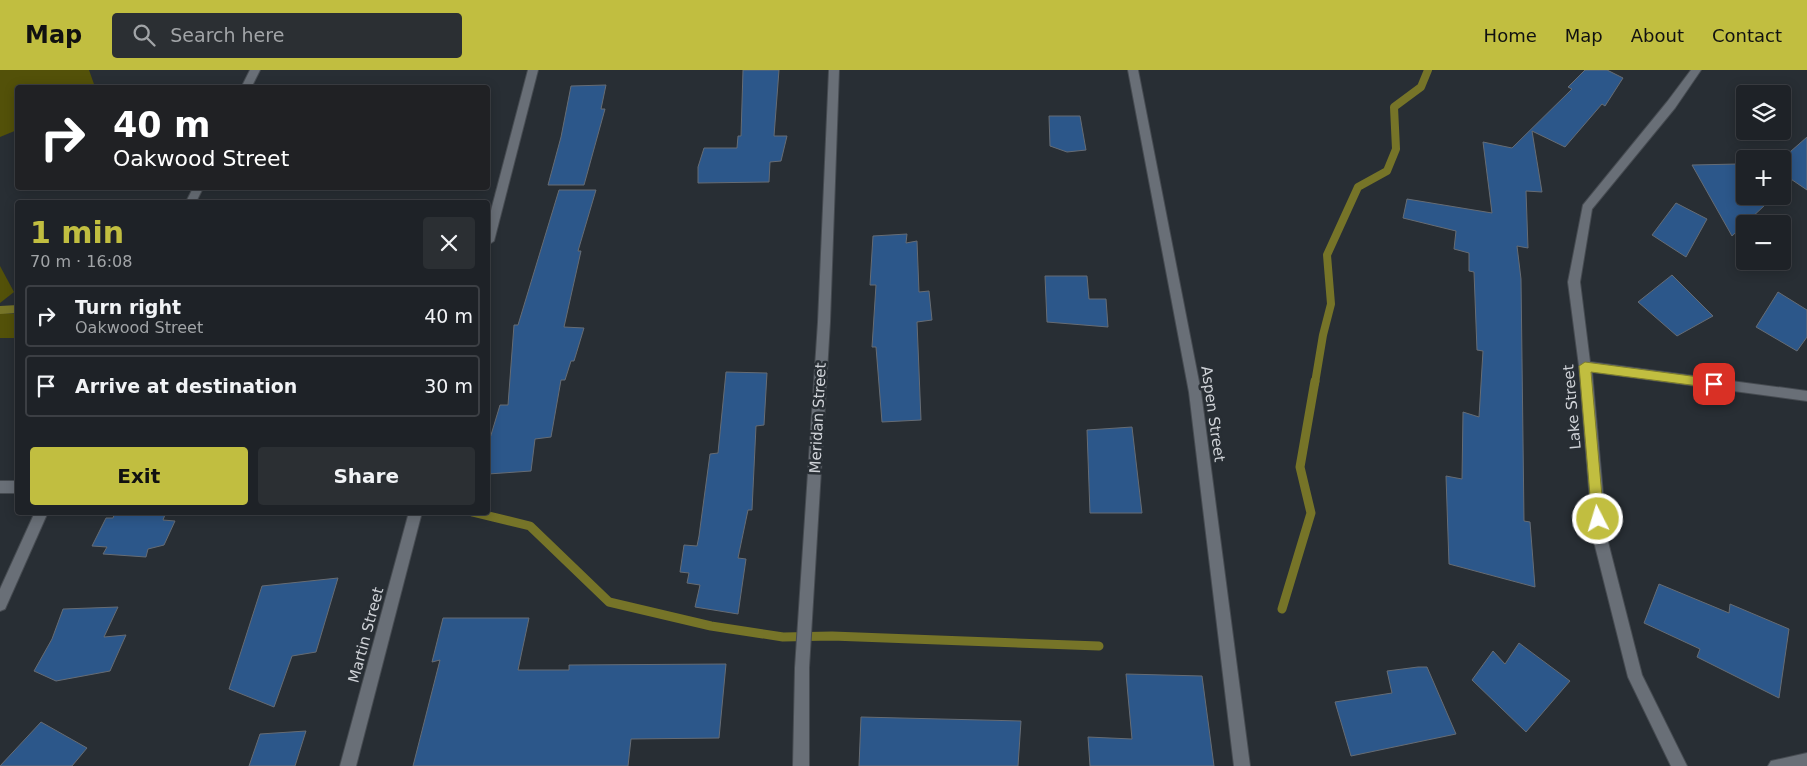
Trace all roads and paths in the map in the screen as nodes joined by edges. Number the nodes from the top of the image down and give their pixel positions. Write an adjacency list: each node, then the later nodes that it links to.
1 (255, 70): 6 (street)
2 (533, 70): 7 (street)
3 (834, 70): 17 (street, Meridan Street)
4 (1133, 70): 18 (street, Aspen Street)
5 (1696, 70): 8 (street, Lake Street)
6 (248, 85)
7 (490, 233)
8 (1585, 366): 9 (street); 19 (street, Lake Street)
9 (1807, 396)
10 (0, 488): 11 (street)
11 (15, 488)
12 (41, 515): 14 (street)
13 (415, 515): 16 (street, Martin Street)
14 (0, 604)
15 (1802, 763): 20 (street)
16 (348, 766)
17 (801, 766)
18 (1242, 766)
19 (1679, 766)
20 (1776, 766)

